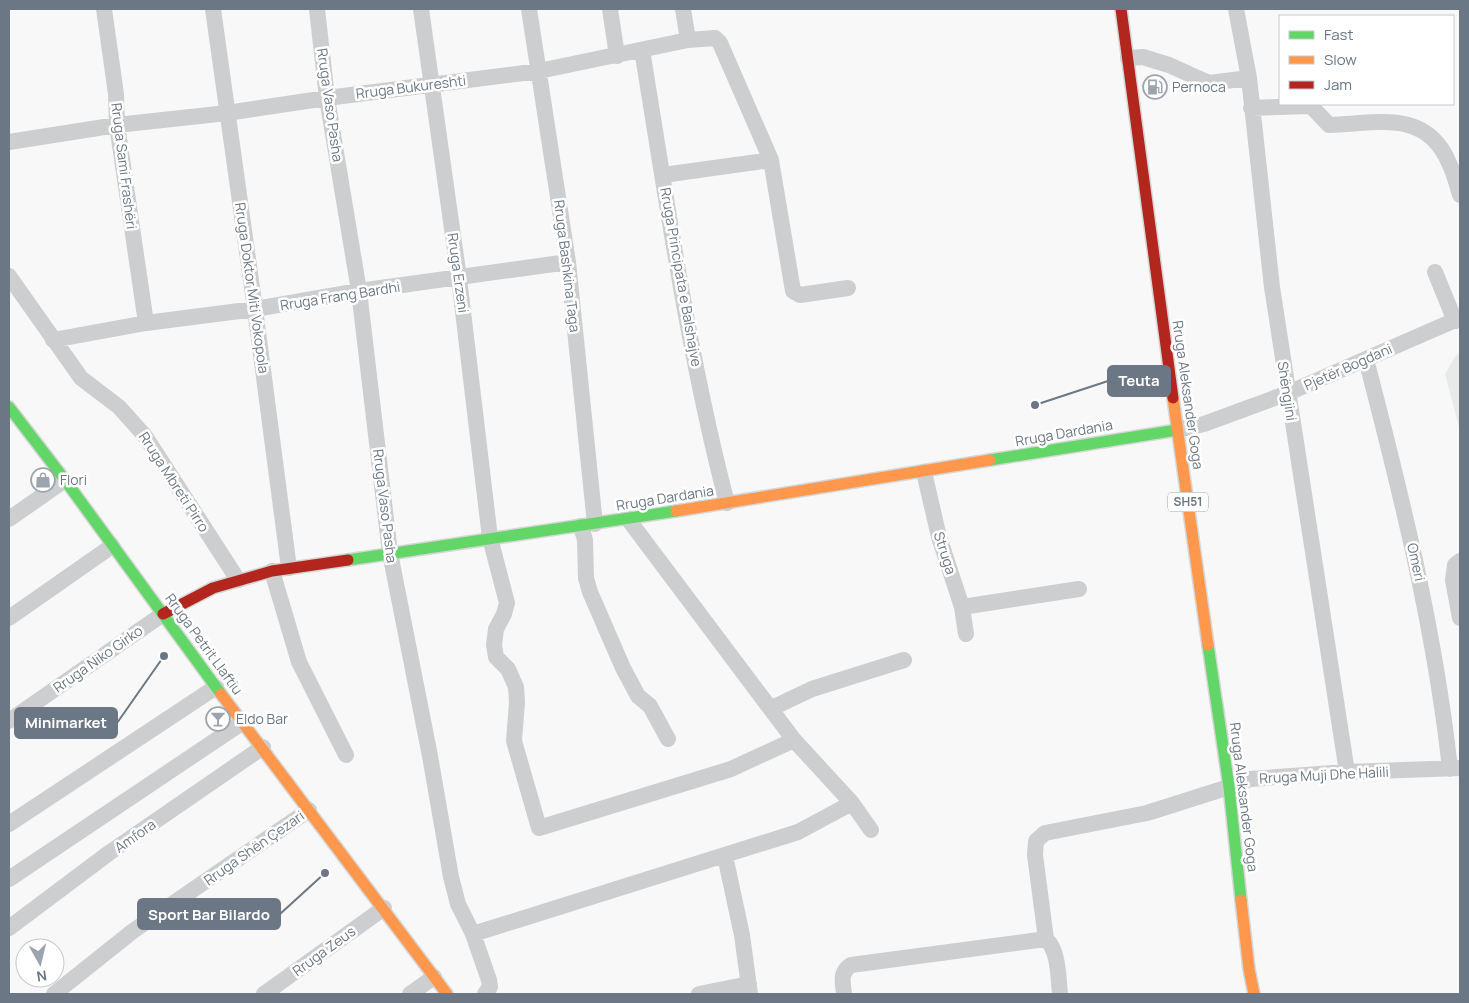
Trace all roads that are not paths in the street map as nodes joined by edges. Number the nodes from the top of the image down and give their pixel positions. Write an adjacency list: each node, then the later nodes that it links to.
1 (104, 9): 20 (street, Rruga Sami Frashëri)
2 (213, 9): 19 (street, Rruga Doktor Miti Vokopola)
3 (317, 9): 17 (street, Rruga Vaso Pasha)
4 (421, 9): 16 (street, Rruga Erzeni)
5 (529, 9): 14 (street, Rruga Bashkina Taga)
6 (610, 9): 12 (street)
7 (683, 9): 10 (street)
8 (1121, 9): 13 (main road, Rruga Aleksander Goga / SH51)
9 (1236, 9): 15 (street, Shëngjini)
10 (688, 40): 11 (street, Rruga Bukureshti); 22 (street, Rruga Bukureshti)
11 (642, 50): 12 (street, Rruga Bukureshti); 23 (street, Rruga Principata e Balshajve)
12 (617, 56): 14 (street, Rruga Bukureshti)
13 (1128, 58): 15 (street); 38 (main road, Rruga Aleksander Goga / SH51)
14 (539, 71): 16 (street, Rruga Bukureshti); 25 (street, Rruga Bashkina Taga)
15 (1248, 78): 18 (street, Shëngjini)
16 (432, 84): 17 (street, Rruga Bukureshti); 28 (street, Rruga Erzeni)
17 (327, 98): 19 (street, Rruga Bukureshti); 30 (street, Rruga Vaso Pasha)
18 (1251, 108): 24 (street); 36 (street, Shëngjini)
19 (227, 113): 20 (street, Rruga Bukureshti); 31 (street, Rruga Doktor Miti Vokopola)
20 (117, 125): 21 (street, Rruga Bukureshti); 33 (street, Rruga Sami Frashëri)
21 (9, 142)
22 (771, 160): 23 (street); 29 (street)
23 (663, 175): 41 (street, Rruga Principata e Balshajve)
24 (1460, 195)
25 (568, 262): 28 (street, Rruga Frang Bardhi); 44 (street, Rruga Bashkina Taga)
26 (1435, 272): 32 (street)
27 (9, 276): 34 (street, Rruga Mbreti Pirro)
28 (460, 278): 30 (street, Rruga Frang Bardhi); 45 (street, Rruga Erzeni)
29 (848, 288)
30 (359, 291): 31 (street, Rruga Frang Bardhi); 47 (street, Rruga Vaso Pasha)
31 (255, 309): 33 (street, Rruga Frang Bardhi); 49 (street, Rruga Doktor Miti Vokopola)
32 (1458, 320): 35 (street, Pjetër Bogdani)
33 (146, 323): 34 (street, Rruga Frang Bardhi)
34 (53, 340): 51 (street, Rruga Mbreti Pirro)
35 (1366, 358): 36 (street, Pjetër Bogdani); 67 (street, Omeri)
36 (1288, 393): 38 (street, Pjetër Bogdani); 68 (street, Shëngjini)
37 (9, 407): 40 (main road, Rruga Petrit Llaftiu)
38 (1177, 430): 39 (main road, Rruga Dardania); 69 (main road, Rruga Aleksander Goga / SH51)
39 (924, 472): 41 (main road, Rruga Dardania); 53 (street, Struga)
40 (65, 480): 42 (street); 46 (main road, Rruga Petrit Llaftiu)
41 (727, 503): 43 (main road, Rruga Dardania)
42 (9, 519)
43 (628, 519): 44 (main road, Rruga Dardania); 60 (street)
44 (588, 525): 45 (main road, Rruga Dardania); 63 (street, Rruga Bashkina Taga)
45 (490, 538): 47 (main road, Rruga Dardania); 64 (street, Rruga Erzeni)
46 (112, 546): 54 (main road, Rruga Petrit Llaftiu); 55 (street)
47 (390, 553): 49 (main road, Rruga Dardania); 78 (street, Rruga Vaso Pasha)
48 (1460, 561): 56 (street)
49 (289, 568): 50 (main road, Rruga Dardania)
50 (272, 571): 51 (main road, Rruga Dardania); 66 (street)
51 (238, 580): 54 (main road, Rruga Dardania)
52 (1079, 589): 53 (street)
53 (962, 607): 57 (street, Struga)
54 (163, 614): 59 (main road, Rruga Petrit Llaftiu); 61 (street, Rruga Niko Girko)
55 (9, 618)
56 (1460, 618)
57 (966, 634)
58 (904, 660): 60 (street)
59 (216, 687): 62 (main road, Rruga Petrit Llaftiu); 72 (street)
60 (772, 708): 64 (street)
61 (9, 721)
62 (243, 722): 65 (main road, Rruga Petrit Llaftiu); 75 (street)
63 (668, 739)
64 (794, 740): 70 (street)
65 (263, 747): 71 (main road, Rruga Petrit Llaftiu); 77 (street, Amfora)
66 (346, 755)
67 (1455, 768): 68 (street, Rruga Muji Dhe Halili)
68 (1347, 772): 69 (street, Rruga Muji Dhe Halili)
69 (1229, 787): 79 (street, Rruga Muji Dhe Halili); 90 (main road, Rruga Aleksander Goga / SH51)
70 (852, 803): 73 (street); 74 (street)
71 (309, 810): 76 (main road, Rruga Petrit Llaftiu); 82 (street, Rruga Shën Çezari)
72 (9, 824)
73 (871, 830)
74 (725, 856): 78 (street); 81 (street)
75 (9, 879)
76 (384, 908): 80 (main road, Rruga Petrit Llaftiu); 83 (street, Rruga Zeus)
77 (9, 928)
78 (473, 934): 86 (street, Rruga Vaso Pasha)
79 (1046, 939): 88 (street); 89 (street)
80 (434, 977): 84 (street); 85 (main road, Rruga Petrit Llaftiu)
81 (749, 989): 87 (street)
82 (54, 994)
83 (264, 994)
84 (410, 994)
85 (447, 994)
86 (486, 994)
87 (699, 994)
88 (844, 994)
89 (1060, 994)
90 (1254, 994)

